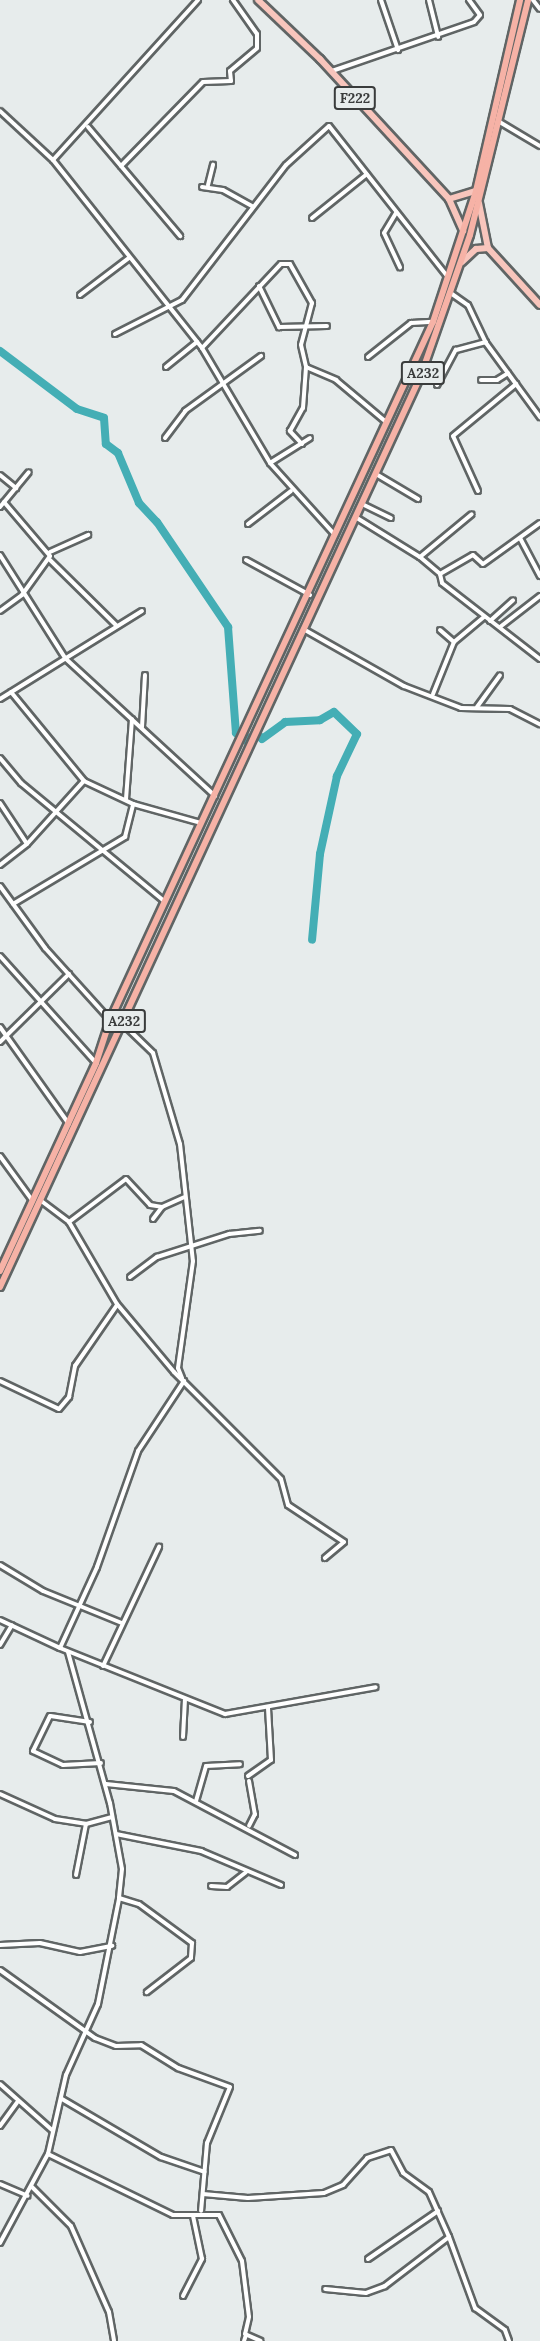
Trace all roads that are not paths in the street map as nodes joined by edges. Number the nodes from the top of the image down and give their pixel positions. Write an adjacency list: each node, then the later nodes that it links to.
1 (198, 0): 16 (street)
2 (233, 0): 20 (street)
3 (258, 0): 13 (main road, F222)
4 (381, 0): 12 (street)
5 (429, 0): 11 (street)
6 (469, 0): 11 (street)
7 (520, 0): 24 (highway, A232)
8 (528, 0): 15 (highway, A232)
9 (533, 0): 10 (street)
10 (540, 9)
11 (438, 37): 12 (street)
12 (398, 50): 13 (street)
13 (331, 71): 25 (main road, F222)
14 (0, 111): 18 (street)
15 (498, 121): 17 (street); 26 (highway, A232)
16 (88, 127): 18 (street); 20 (street)
17 (540, 146)
18 (53, 160): 33 (street)
19 (213, 165): 22 (street)
20 (121, 166): 31 (street)
21 (368, 174): 27 (street); 28 (street); 29 (street)
22 (208, 185): 23 (street); 27 (street)
23 (202, 187)
24 (476, 191): 25 (main road); 30 (highway, A232)
25 (449, 200): 30 (main road, F222)
26 (479, 202): 32 (main road); 34 (highway, A232)
27 (252, 206): 41 (street)
28 (396, 213): 35 (street); 36 (street)
29 (312, 218)
30 (463, 234): 36 (highway, A232)
31 (180, 236)
32 (488, 248): 34 (main road); 40 (main road)
33 (129, 258): 39 (street); 41 (street)
34 (462, 262): 38 (highway, A232)
35 (400, 267)
36 (449, 278): 42 (highway, A232)
37 (259, 286): 44 (street); 44 (street); 48 (street)
38 (452, 294): 47 (street); 65 (highway, A232)
39 (80, 295)
40 (539, 303)
41 (167, 310): 45 (street); 46 (street)
42 (433, 322): 50 (street); 59 (highway, A232)
43 (327, 326): 44 (street)
44 (304, 327): 52 (street)
45 (115, 334)
46 (197, 342): 48 (street); 51 (street)
47 (486, 343): 53 (street); 57 (street)
48 (202, 348): 55 (street)
49 (261, 356): 55 (street)
50 (368, 357)
51 (166, 367)
52 (306, 367): 59 (street); 62 (street)
53 (508, 373): 54 (street); 56 (street)
54 (481, 380)
55 (222, 383): 60 (street); 63 (street)
56 (516, 384): 58 (street); 69 (street)
57 (437, 385)
58 (540, 417)
59 (389, 424): 80 (highway, A232)
60 (165, 438)
61 (310, 438): 62 (street)
62 (302, 444): 63 (street)
63 (270, 464): 68 (street)
64 (29, 472): 67 (street)
65 (376, 474): 70 (street); 72 (highway, A232)
66 (0, 475): 67 (street)
67 (16, 488): 71 (street)
68 (291, 491): 78 (street); 80 (street)
69 (478, 491)
70 (418, 499)
71 (4, 502): 73 (street); 82 (street)
72 (362, 504): 75 (highway, A232); 76 (street)
73 (0, 507)
74 (472, 514): 84 (street)
75 (357, 518): 84 (street); 90 (highway, A232)
76 (391, 518)
77 (540, 523): 81 (street)
78 (248, 524)
79 (88, 535): 82 (street)
80 (336, 536): 87 (highway, A232)
81 (520, 538): 88 (street); 89 (street)
82 (50, 552): 85 (street)
83 (0, 555): 91 (street)
84 (420, 557): 88 (street)
85 (50, 560): 91 (street); 99 (street)
86 (246, 560): 92 (street)
87 (319, 574): 90 (highway); 92 (highway, A232)
88 (440, 574): 97 (street)
89 (540, 576)
90 (328, 579): 101 (highway, A232)
91 (22, 595): 95 (street); 104 (street)
92 (310, 595): 118 (highway, A232)
93 (540, 596): 100 (street)
94 (513, 600): 98 (street)
95 (0, 611)
96 (142, 611): 99 (street)
97 (484, 617): 98 (street); 103 (street)
98 (490, 621): 100 (street)
99 (117, 626): 104 (street)
100 (500, 627): 105 (street)
101 (305, 630): 110 (street); 131 (highway, A232)
102 (440, 630): 103 (street)
103 (454, 642): 110 (street)
104 (65, 658): 109 (street); 113 (street)
105 (540, 659)
106 (145, 675): 115 (street)
107 (500, 675): 112 (street)
108 (0, 691): 111 (street)
109 (11, 692): 111 (street); 117 (street)
110 (433, 694): 112 (street)
111 (2, 698)
112 (477, 707): 114 (street)
113 (132, 719): 115 (street); 119 (street)
114 (540, 724)
115 (142, 728): 118 (street)
116 (0, 758): 122 (street)
117 (84, 781): 119 (street); 122 (street)
118 (216, 797): 123 (highway, A232)
119 (126, 799): 121 (street)
120 (0, 803): 124 (street)
121 (133, 804): 123 (street); 125 (street)
122 (55, 812): 124 (street); 125 (street)
123 (203, 824): 129 (highway, A232)
124 (27, 844): 126 (street)
125 (101, 848): 128 (street); 129 (street)
126 (0, 865)
127 (0, 886): 128 (street)
128 (14, 904): 133 (street)
129 (167, 904): 130 (highway, A232)
130 (154, 932): 131 (highway); 135 (highway, A232)
131 (163, 937): 136 (highway, A232)
132 (0, 956): 134 (street)
133 (69, 975): 134 (street); 135 (street)
134 (38, 1004): 138 (street); 140 (street)
135 (110, 1020): 140 (highway, A232)
136 (123, 1024): 143 (highway, A232); 144 (street)
137 (0, 1027): 138 (street)
138 (7, 1037): 139 (street); 141 (street)
139 (0, 1042)
140 (96, 1063): 141 (highway, A232)
141 (69, 1124): 143 (highway, A232)
142 (0, 1156): 145 (street)
143 (45, 1183): 145 (highway, A232); 146 (highway, A232)
144 (184, 1197): 147 (street); 151 (street)
145 (32, 1200): 152 (highway, A232)
146 (40, 1200): 149 (street); 154 (highway, A232)
147 (162, 1207): 148 (street); 149 (street)
148 (153, 1219)
149 (69, 1222): 155 (street)
150 (260, 1231): 151 (street)
151 (190, 1247): 153 (street); 156 (street)
152 (0, 1269)
153 (130, 1278)
154 (0, 1287)
155 (117, 1304): 157 (street); 158 (street)
156 (178, 1368): 157 (street); 159 (street)
157 (174, 1372): 159 (street)
158 (0, 1381)
159 (184, 1382): 161 (street); 163 (street)
160 (159, 1547): 165 (street)
161 (325, 1558)
162 (0, 1565): 163 (street)
163 (77, 1605): 165 (street); 168 (street)
164 (0, 1620): 166 (street)
165 (122, 1623): 170 (street)
166 (12, 1625): 167 (street); 168 (street)
167 (0, 1645)
168 (60, 1648): 169 (street)
169 (68, 1652): 170 (street); 174 (street)
170 (103, 1666): 172 (street)
171 (376, 1688): 173 (street)
172 (185, 1700): 173 (street); 175 (street)
173 (268, 1708): 183 (street)
174 (90, 1722): 176 (street); 176 (street)
175 (183, 1737)
176 (101, 1763): 178 (street)
177 (240, 1764): 180 (street)
178 (106, 1784): 180 (street); 181 (street)
179 (0, 1794): 182 (street)
180 (196, 1801): 183 (street)
181 (112, 1817): 182 (street); 184 (street)
182 (86, 1824): 187 (street)
183 (249, 1826): 185 (street)
184 (116, 1834): 186 (street); 190 (street)
185 (295, 1855)
186 (246, 1872): 188 (street); 189 (street)
187 (76, 1875)
188 (281, 1885)
189 (211, 1886)
190 (119, 1898): 192 (street); 194 (street)
191 (0, 1945): 192 (street)
192 (112, 1946): 195 (street)
193 (0, 1970): 195 (street)
194 (147, 1992)
195 (86, 2029): 197 (street); 202 (street)
196 (1, 2086): 198 (street)
197 (62, 2099): 200 (street); 202 (street)
198 (17, 2103): 199 (street); 200 (street)
199 (0, 2126)
200 (52, 2130): 201 (street)
201 (48, 2154): 204 (street); 209 (street)
202 (205, 2172): 205 (street)
203 (0, 2184): 206 (street)
204 (32, 2187): 206 (street); 216 (street)
205 (202, 2194): 207 (street); 208 (street)
206 (28, 2196): 211 (street)
207 (201, 2211): 209 (street); 215 (street)
208 (438, 2211): 210 (street); 212 (street)
209 (193, 2216): 214 (street)
210 (449, 2237): 213 (street); 219 (street)
211 (0, 2243)
212 (369, 2259)
213 (325, 2289)
214 (183, 2296)
215 (246, 2335): 217 (street); 218 (street)
216 (114, 2341)
217 (244, 2341)
218 (261, 2341)
219 (509, 2341)

